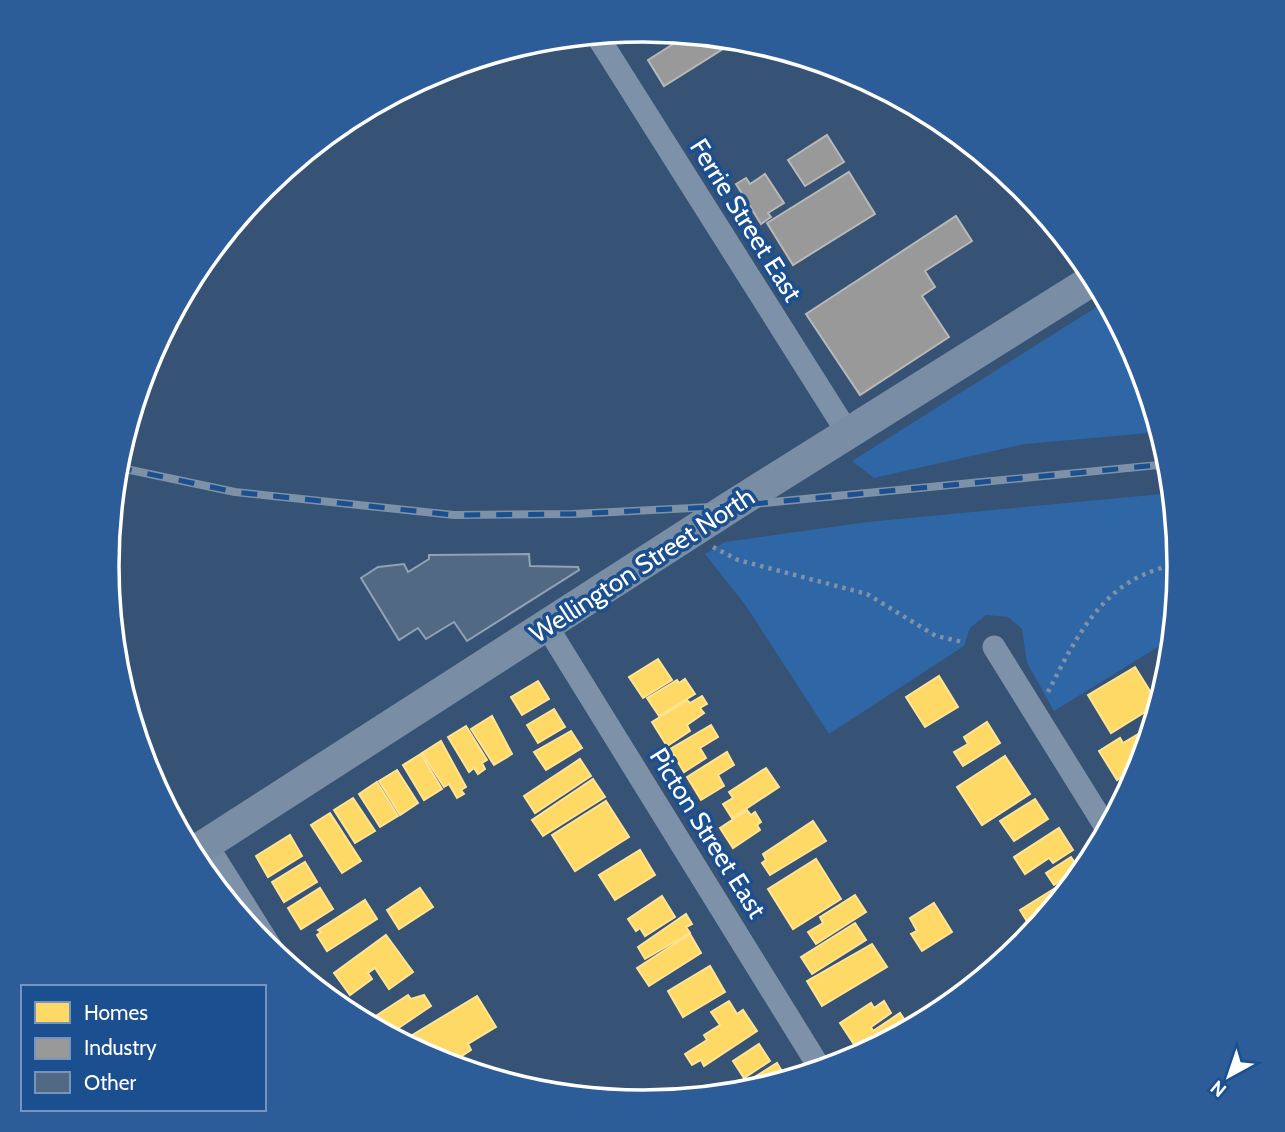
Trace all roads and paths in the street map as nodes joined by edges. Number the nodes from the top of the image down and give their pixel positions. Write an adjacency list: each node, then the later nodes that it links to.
1 (602, 44): 3 (street, Ferrie Street East)
2 (1084, 285): 3 (main road, Wellington Street North)
3 (849, 435): 6 (main road, Wellington Street North)
4 (712, 547): 7 (path)
5 (1167, 566): 9 (path)
6 (546, 625): 11 (main road, Wellington Street North); 12 (street, Picton Street East)
7 (963, 642)
8 (994, 648): 10 (street)
9 (1044, 699)
10 (1101, 819)
11 (201, 848)
12 (815, 1060)

